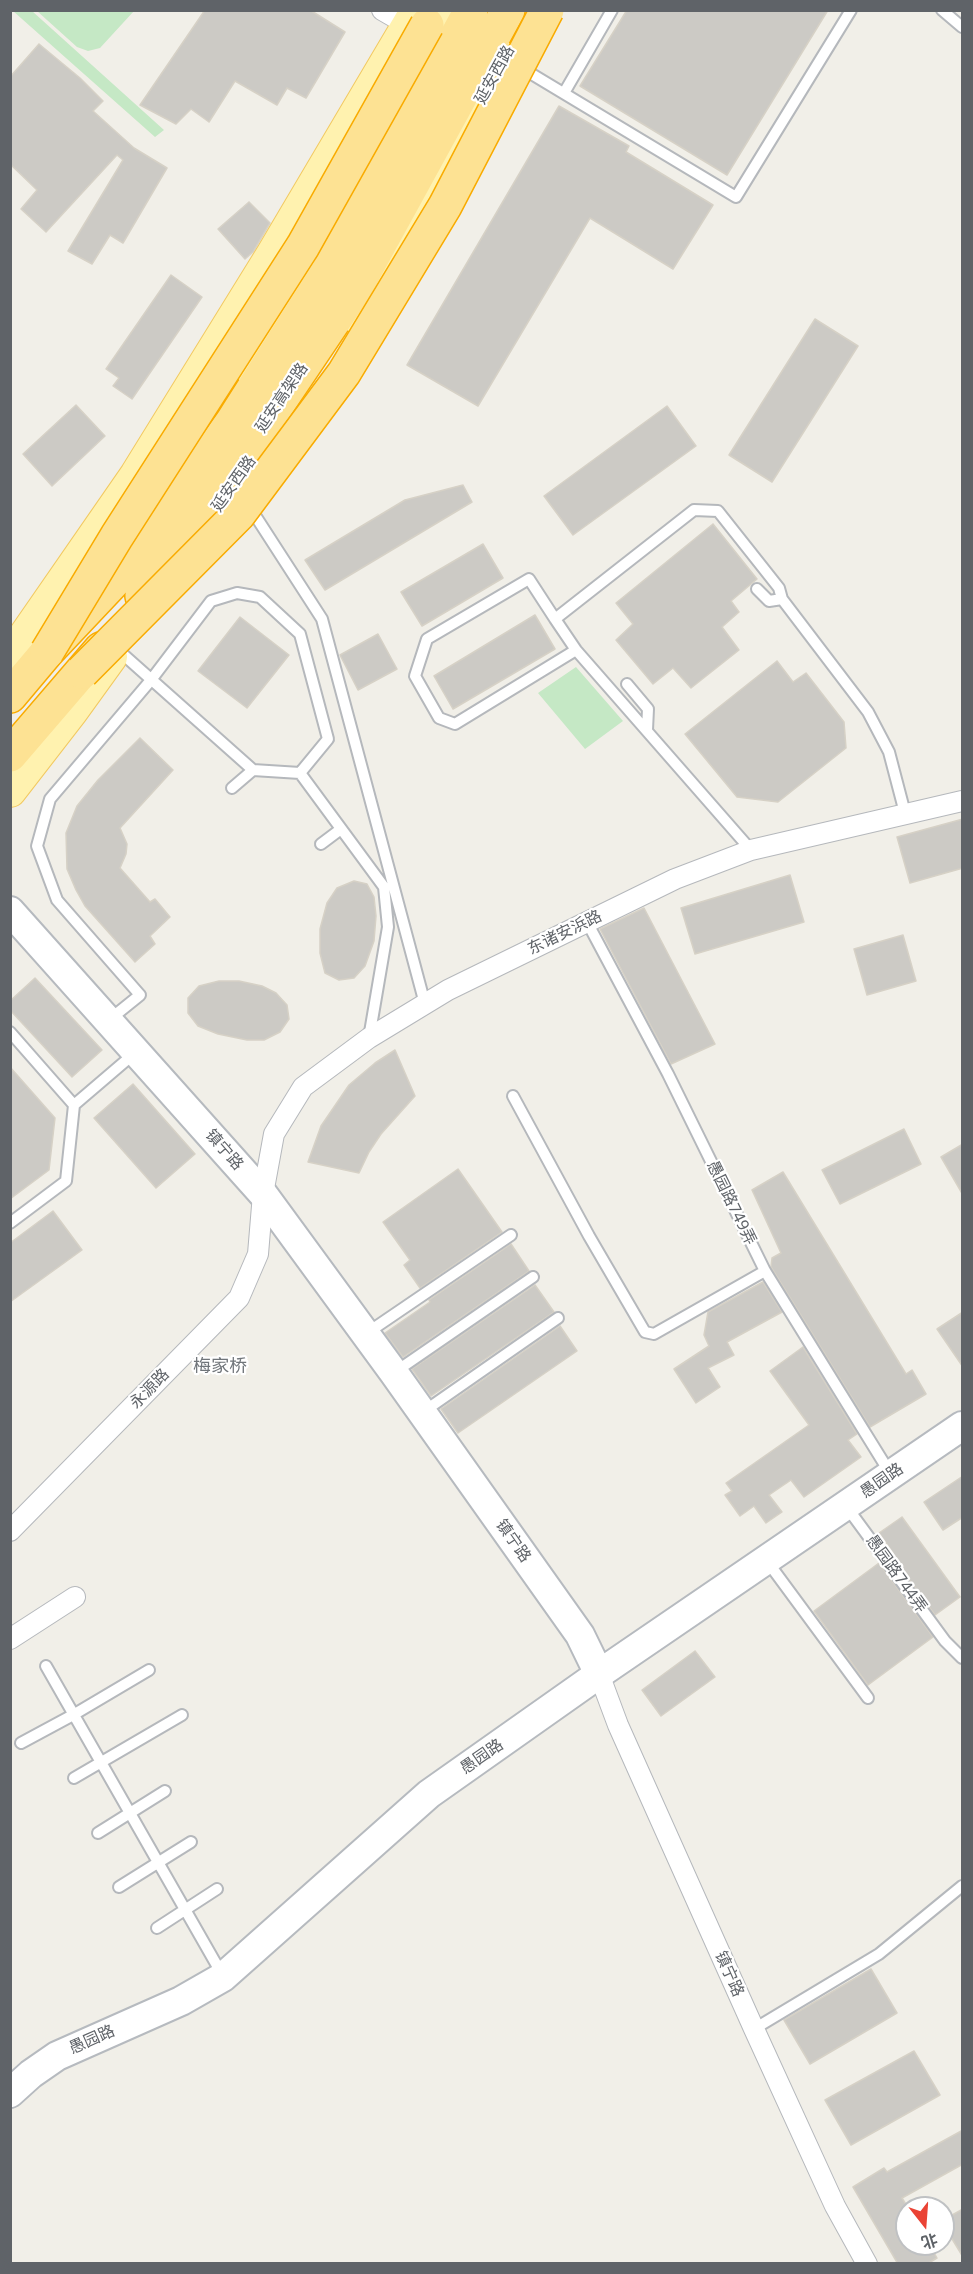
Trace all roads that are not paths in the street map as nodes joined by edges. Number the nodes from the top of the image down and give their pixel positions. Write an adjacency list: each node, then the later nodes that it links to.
1 (471, 10): 22 (highway, 延安高架路, bridge)
2 (508, 10): 24 (highway, 延安高架路, bridge)
3 (531, 10): 10 (main road, 延安西路)
4 (547, 10): 24 (highway, bridge)
5 (612, 10): 11 (lane)
6 (851, 10): 11 (lane)
7 (942, 10): 9 (lane)
8 (419, 15): 12 (main road); 13 (main road); 22 (highway, bridge)
9 (963, 27)
10 (505, 58): 11 (lane); 20 (main road, 延安西路)
11 (564, 93)
12 (237, 312): 13 (main road); 14 (main road)
13 (270, 331): 15 (main road)
14 (162, 434): 15 (main road); 23 (main road)
15 (190, 455): 27 (main road)
16 (241, 493): 42 (lane)
17 (757, 589): 18 (lane)
18 (782, 599): 19 (lane); 36 (lane)
19 (555, 619): 21 (lane); 21 (lane)
20 (117, 649): 25 (lane); 34 (main road, 延安西路)
21 (576, 650): 29 (lane)
22 (47, 652): 28 (highway, 延安高架路)
23 (10, 657)
24 (82, 672): 30 (highway, 延安高架路)
25 (151, 680): 31 (lane); 32 (lane); 43 (lane)
26 (627, 684): 29 (lane)
27 (10, 691)
28 (10, 696)
29 (646, 730): 39 (lane)
30 (10, 755)
31 (253, 770): 32 (lane); 33 (lane)
32 (300, 773): 37 (lane)
33 (232, 788)
34 (10, 791)
35 (963, 801): 36 (street, 东诸安浜路)
36 (905, 813): 39 (street, 东诸安浜路)
37 (341, 829): 38 (lane); 45 (lane)
38 (321, 844)
39 (752, 850): 41 (street, 东诸安浜路)
40 (10, 911): 43 (main road, 镇宁路)
41 (587, 922): 42 (street, 东诸安浜路); 52 (lane, 愚园路749弄)
42 (425, 1004): 45 (street, 东诸安浜路)
43 (109, 1020): 46 (main road, 镇宁路)
44 (10, 1032): 48 (lane)
45 (369, 1038): 49 (street, 东诸安浜路)
46 (137, 1051): 48 (lane); 49 (main road, 镇宁路)
47 (513, 1096): 52 (lane)
48 (74, 1105): 50 (lane)
49 (263, 1194): 55 (main road, 镇宁路); 61 (street, 永源路)
50 (10, 1223)
51 (511, 1235): 55 (lane)
52 (765, 1271): 59 (lane, 愚园路749弄)
53 (533, 1277): 56 (lane)
54 (558, 1318): 57 (lane)
55 (366, 1334): 56 (main road, 镇宁路)
56 (394, 1373): 57 (main road, 镇宁路)
57 (422, 1413): 68 (main road, 镇宁路)
58 (963, 1426): 59 (main road, 愚园路)
59 (891, 1475): 60 (main road, 愚园路)
60 (846, 1506): 62 (main road, 愚园路); 65 (lane, 愚园路744弄)
61 (10, 1531)
62 (767, 1561): 68 (main road, 愚园路); 69 (lane)
63 (75, 1597): 64 (street)
64 (10, 1638)
65 (963, 1658)
66 (46, 1666): 70 (lane)
67 (149, 1670): 70 (lane)
68 (599, 1674): 85 (main road, 愚园路); 86 (street, 镇宁路)
69 (868, 1698)
70 (73, 1715): 72 (lane); 73 (lane)
71 (182, 1715): 73 (lane)
72 (21, 1743)
73 (100, 1763): 74 (lane); 76 (lane)
74 (74, 1778)
75 (165, 1791): 76 (lane)
76 (129, 1813): 77 (lane); 79 (lane)
77 (98, 1833)
78 (191, 1842): 79 (lane)
79 (158, 1863): 81 (lane); 83 (lane)
80 (963, 1886): 86 (lane)
81 (119, 1887)
82 (217, 1890): 83 (lane)
83 (185, 1910): 84 (lane); 85 (lane)
84 (157, 1928)
85 (223, 1977): 87 (main road, 愚园路)
86 (754, 2029): 88 (street, 镇宁路)
87 (10, 2092)
88 (867, 2264)

